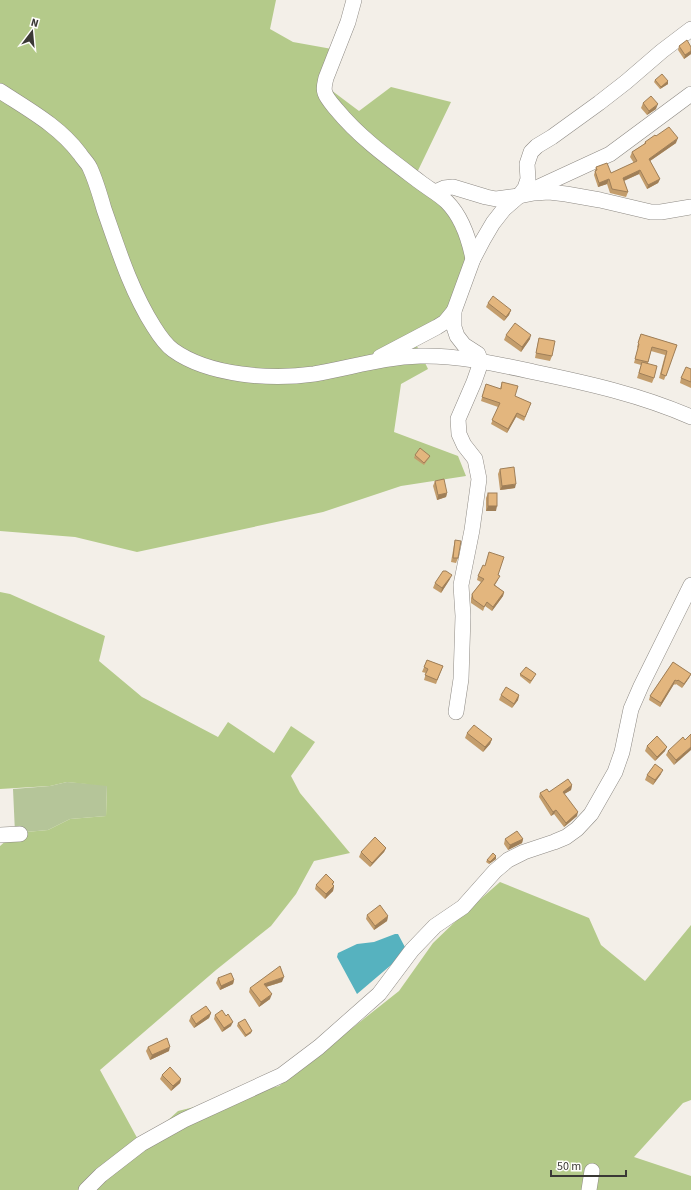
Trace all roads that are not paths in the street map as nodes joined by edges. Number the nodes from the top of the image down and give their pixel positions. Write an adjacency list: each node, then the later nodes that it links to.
1 (354, 0): 5 (street)
2 (691, 29): 6 (street)
3 (0, 91): 10 (street)
4 (691, 94): 6 (street)
5 (435, 192): 6 (street); 8 (street)
6 (519, 196): 7 (street); 8 (street)
7 (691, 207)
8 (474, 260): 9 (street)
9 (454, 311): 10 (street); 11 (street)
10 (372, 361): 11 (street)
11 (481, 362): 12 (street); 14 (street)
12 (691, 417)
13 (691, 585): 18 (street)
14 (456, 712)
15 (20, 834): 16 (street)
16 (0, 835)
17 (592, 1171): 19 (street)
18 (86, 1190)
19 (589, 1190)

